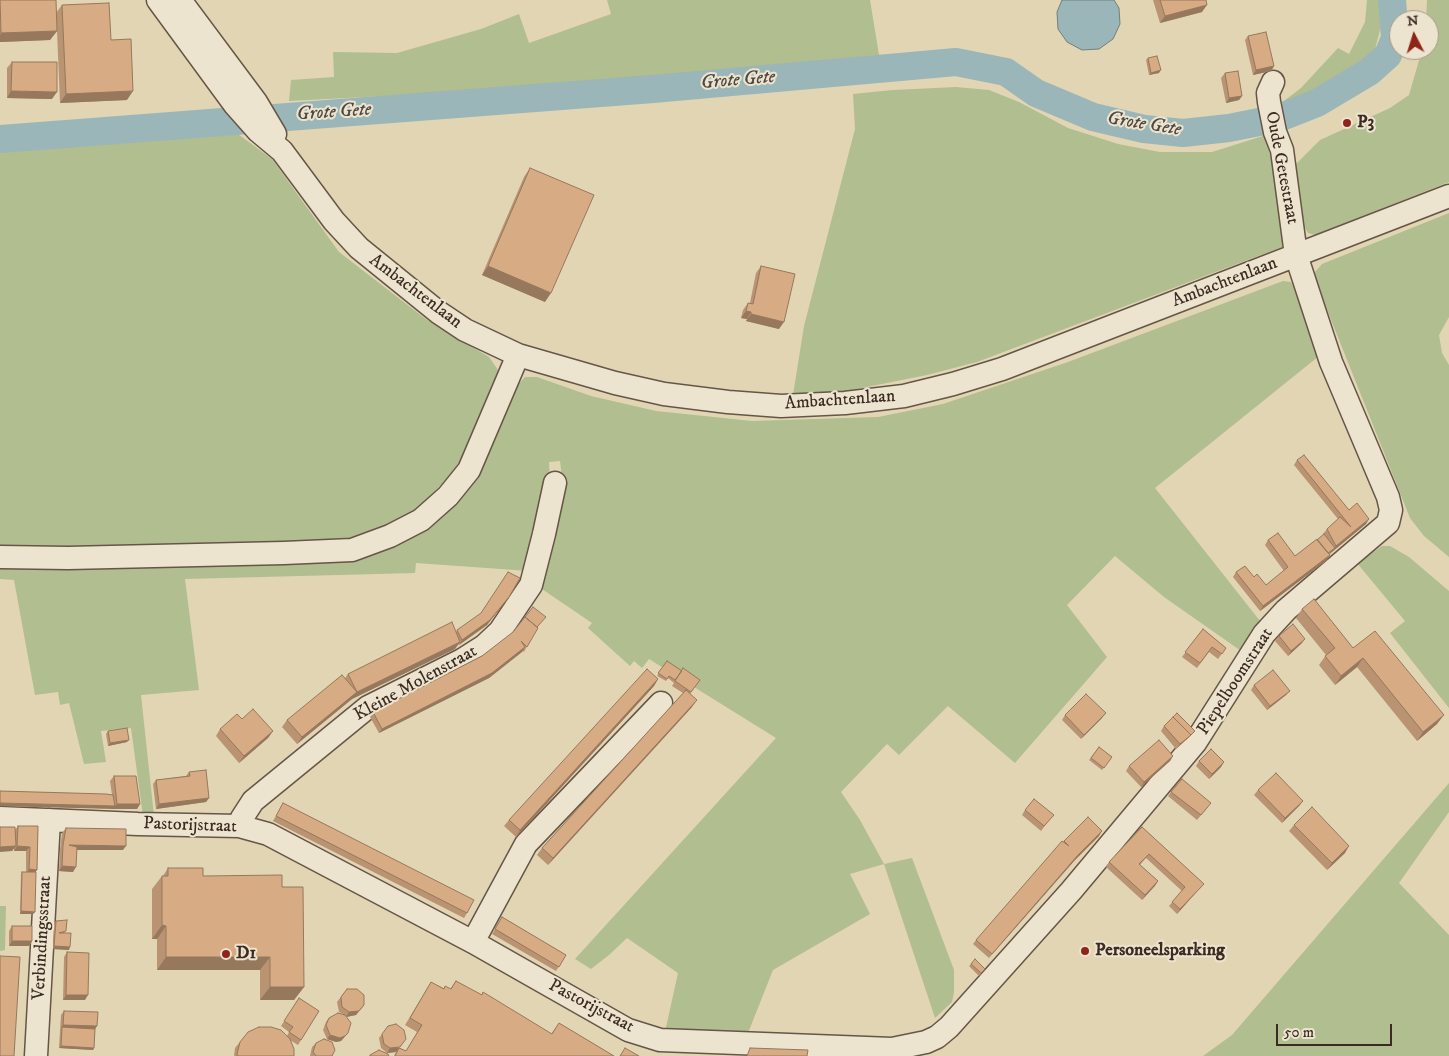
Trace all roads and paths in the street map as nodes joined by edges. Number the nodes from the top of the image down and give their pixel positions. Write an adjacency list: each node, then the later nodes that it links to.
1 (158, 0): 4 (street, Ambachtenlaan)
2 (180, 0): 4 (street, Ambachtenlaan)
3 (1274, 82): 6 (street, Oude Getestraat)
4 (246, 103): 7 (street, Ambachtenlaan)
5 (1449, 196): 6 (street, Ambachtenlaan)
6 (1296, 255): 7 (street, Ambachtenlaan); 15 (street, Piepelboomstraat)
7 (518, 355): 9 (street)
8 (555, 483): 13 (street, Kleine Molenstraat)
9 (0, 557)
10 (661, 703): 14 (street)
11 (0, 818): 12 (street, Pastorijstraat)
12 (49, 820): 13 (street, Pastorijstraat); 16 (street, Verbindingsstraat)
13 (239, 826): 14 (street, Pastorijstraat)
14 (474, 942): 15 (street, Pastorijstraat)
15 (926, 1042)
16 (36, 1056)

